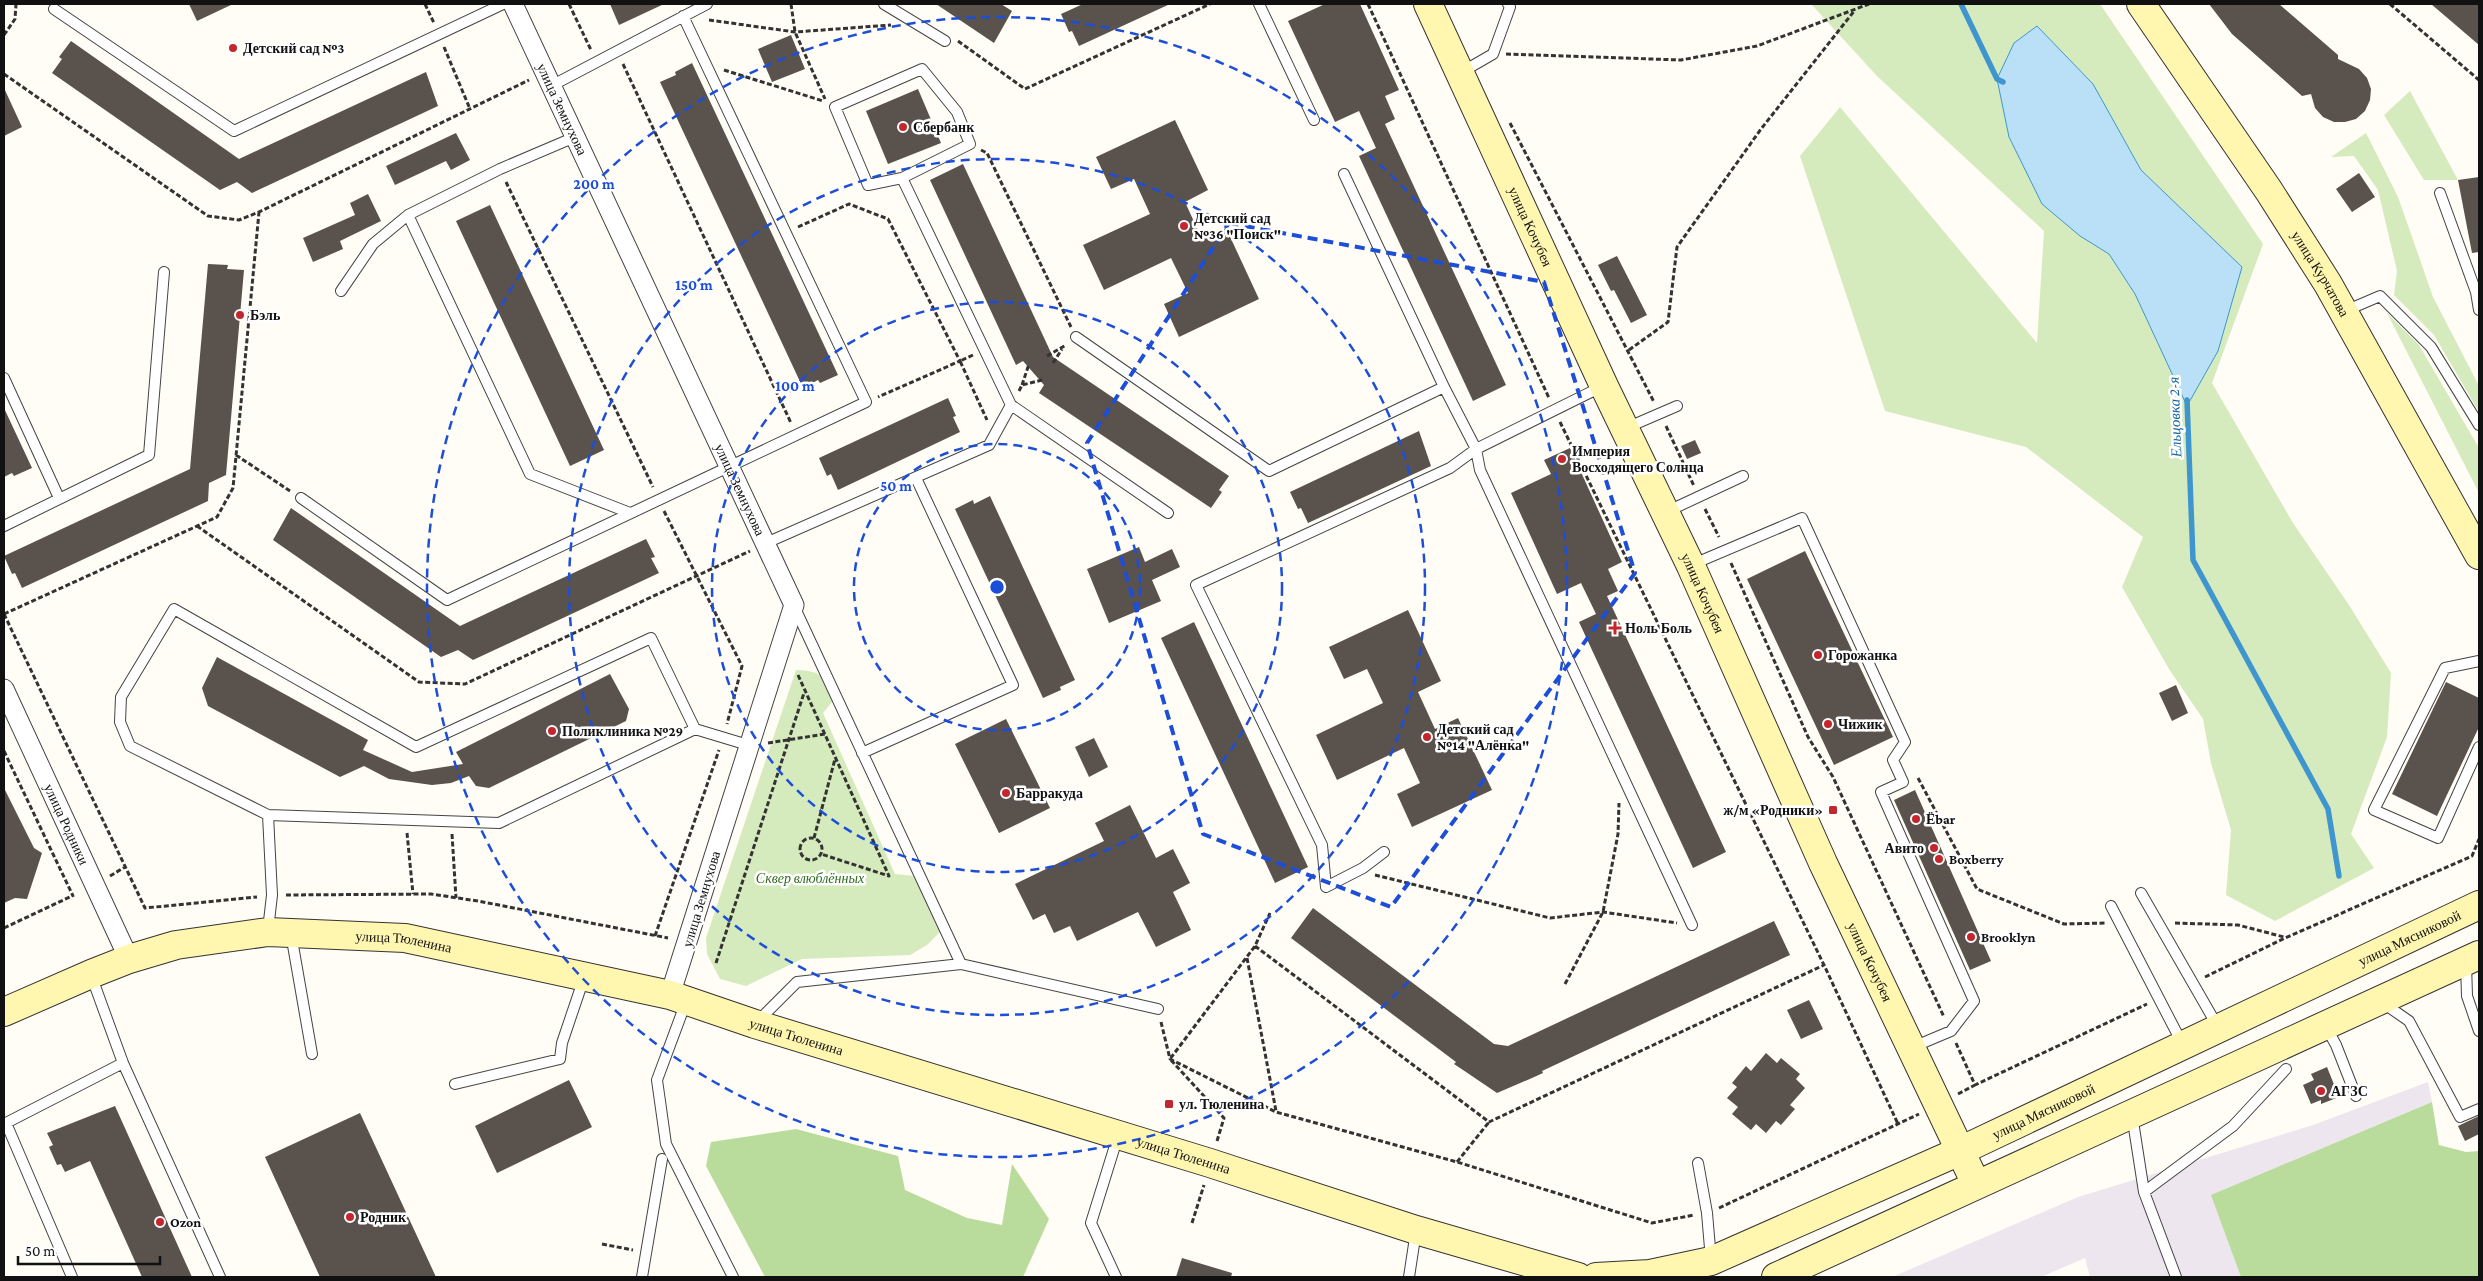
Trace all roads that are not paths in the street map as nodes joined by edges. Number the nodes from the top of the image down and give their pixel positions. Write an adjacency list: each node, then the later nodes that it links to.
1 (503, 4): 9 (lane)
2 (513, 4): 13 (street, улица Земнухова)
3 (707, 4): 10 (lane)
4 (884, 4): 11 (lane)
5 (1258, 4): 14 (lane)
6 (1428, 4): 12 (street, улица Кочубея)
7 (1508, 4): 12 (lane)
8 (2141, 4): 23 (street, улица Курчатова)
9 (54, 10)
10 (683, 16): 13 (lane); 33 (lane)
11 (945, 41)
12 (1460, 74): 26 (street, улица Кочубея)
13 (548, 79): 15 (street, улица Земнухова)
14 (1314, 120)
15 (575, 137): 19 (lane); 33 (street, улица Земнухова)
16 (1344, 174): 27 (lane)
17 (902, 178): 17 (lane); 28 (lane)
18 (2440, 194): 22 (lane)
19 (408, 215): 21 (lane); 39 (lane)
20 (164, 272): 36 (lane)
21 (341, 291)
22 (2479, 310)
23 (2344, 311): 30 (lane); 43 (street, улица Курчатова)
24 (1076, 337): 27 (lane)
25 (4, 378): 36 (lane)
26 (1604, 386): 31 (street, улица Кочубея); 32 (lane)
27 (1444, 387): 32 (lane)
28 (1011, 405): 35 (lane); 40 (lane)
29 (1677, 406): 31 (lane)
30 (2479, 425)
31 (1625, 428): 38 (street, улица Кочубея)
32 (1476, 449): 53 (lane); 57 (lane)
33 (730, 466): 39 (lane); 42 (street, улица Земнухова)
34 (1743, 476): 38 (lane)
35 (916, 478): 42 (lane); 51 (lane)
36 (59, 498): 41 (lane)
37 (301, 498): 39 (lane)
38 (1665, 512): 44 (street, улица Кочубея)
39 (630, 513)
40 (1168, 513)
41 (4, 526)
42 (766, 543): 45 (street, улица Земнухова)
43 (2479, 555)
44 (1690, 566): 73 (street, улица Кочубея); 73 (lane)
45 (794, 605): 49 (street, улица Земнухова); 51 (lane)
46 (2479, 661): 50 (lane)
47 (4, 689): 60 (street, улица Родники)
48 (695, 729): 49 (lane); 52 (lane); 52 (lane)
49 (748, 746): 64 (street, улица Земнухова)
50 (2479, 747)
51 (862, 752): 61 (lane)
52 (268, 815): 58 (lane)
53 (1384, 852)
54 (2141, 892): 70 (lane)
55 (2479, 905): 70 (street, улица Мясниковой)
56 (2111, 906): 72 (lane)
57 (1692, 925)
58 (279, 932): 60 (street, улица Тюленина); 63 (street, улица Тюленина); 74 (lane)
59 (2473, 958): 65 (street); 71 (lane)
60 (129, 959): 62 (street, улица Тюленина)
61 (961, 964): 66 (lane); 68 (lane)
62 (91, 974): 67 (street, улица Тюленина); 75 (lane)
63 (584, 977): 64 (street, улица Тюленина); 77 (lane)
64 (678, 998): 68 (street, улица Тюленина); 93 (lane)
65 (2380, 1001): 69 (street); 79 (lane)
66 (1158, 1009)
67 (4, 1012)
68 (755, 1024): 82 (street, улица Тюленина)
69 (2326, 1026): 78 (lane); 80 (street)
70 (2220, 1030): 72 (street, улица Мясниковой)
71 (2479, 1031)
72 (2184, 1046): 83 (street, улица Мясниковой)
73 (1910, 1048): 83 (street, улица Кочубея)
74 (312, 1054)
75 (123, 1063): 81 (lane); 91 (lane)
76 (2286, 1069): 87 (lane)
77 (455, 1084)
78 (2356, 1096)
79 (2479, 1109)
80 (2132, 1115): 86 (street); 87 (lane)
81 (5, 1124): 90 (lane)
82 (1118, 1135): 88 (street, улица Тюленина); 94 (lane)
83 (1960, 1151): 86 (street, улица Кочубея); 89 (street, улица Мясниковой)
84 (662, 1159): 92 (lane)
85 (1698, 1163): 89 (lane)
86 (1976, 1184): 98 (street)
87 (2144, 1192): 99 (lane)
88 (1416, 1230): 95 (lane); 96 (street, улица Тюленина)
89 (1711, 1261): 97 (street, улица Мясниковой)
90 (72, 1277)
91 (220, 1277)
92 (642, 1277)
93 (733, 1277)
94 (1116, 1277)
95 (1409, 1277)
96 (1578, 1277)
97 (1596, 1277)
98 (1776, 1277)
99 (2176, 1277)

